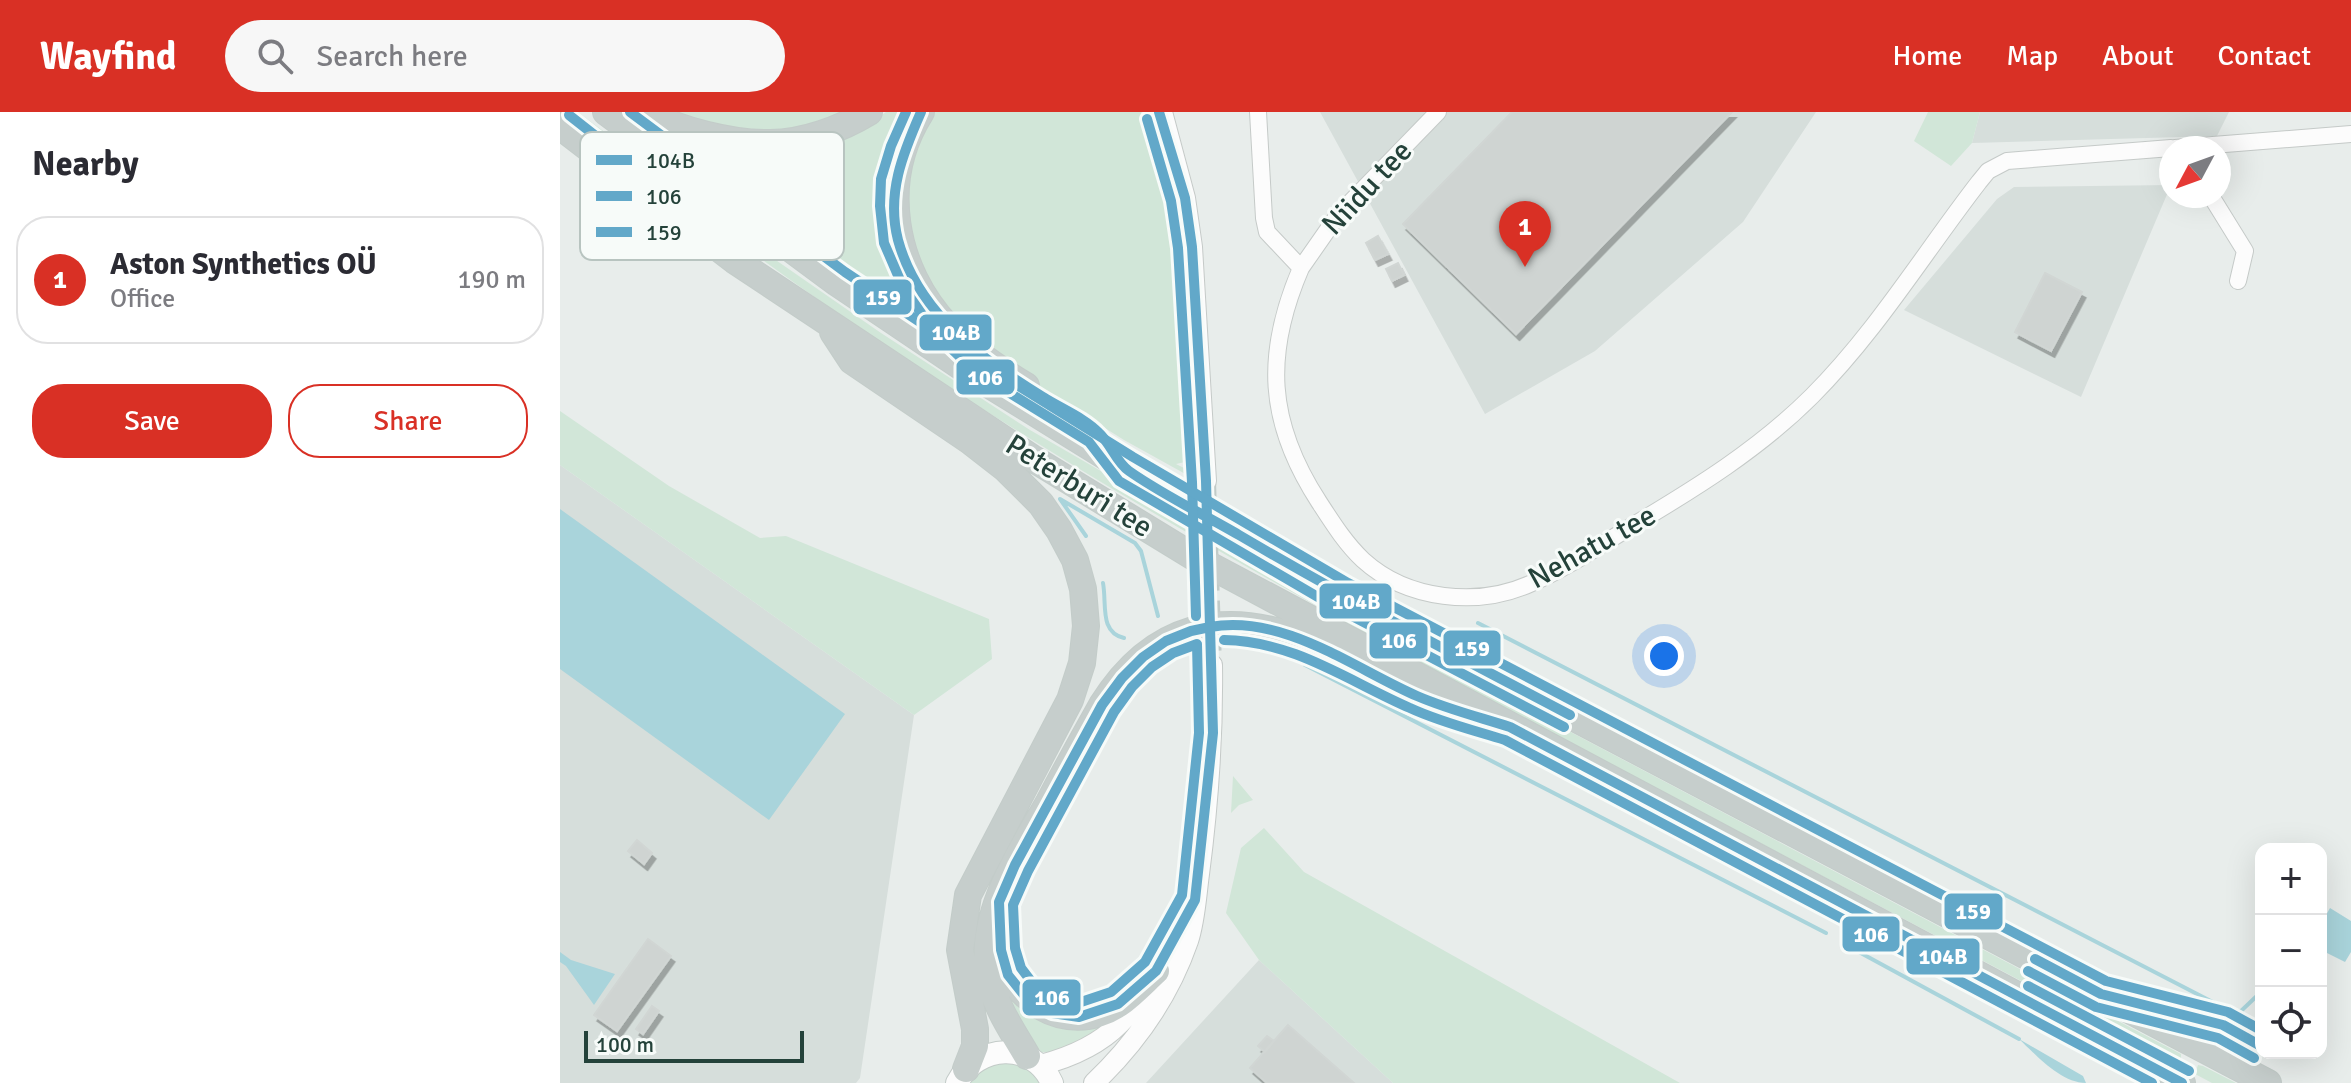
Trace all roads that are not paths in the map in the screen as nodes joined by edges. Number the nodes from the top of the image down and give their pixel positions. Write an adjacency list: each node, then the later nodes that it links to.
1 (606, 112): 9 (highway, Peterburi tee)
2 (645, 112): 10 (highway)
3 (869, 112): 11 (highway)
4 (921, 112): 22 (highway)
5 (1258, 112): 19 (street)
6 (1438, 112): 19 (street, Niidu tee)
7 (1161, 114): 23 (street)
8 (560, 126): 13 (highway, Peterburi tee)
9 (633, 132)
10 (697, 132)
11 (823, 132)
12 (2351, 134): 14 (street, Nehatu tee)
13 (580, 141)
14 (2231, 144)
15 (2159, 149): 19 (street, Nehatu tee)
16 (2218, 208): 20 (street)
17 (734, 260): 21 (highway, Peterburi tee)
18 (806, 260): 22 (highway, Peterburi tee)
19 (1301, 268)
20 (2238, 281)
21 (827, 322): 25 (highway, Peterburi tee); 30 (highway)
22 (1126, 469): 33 (highway, Peterburi tee)
23 (1206, 481)
24 (1212, 665): 26 (street)
25 (1510, 727): 27 (highway); 32 (highway, Peterburi tee)
26 (1195, 900): 28 (street); 31 (street)
27 (999, 902): 28 (highway); 29 (highway)
28 (1156, 971): 29 (street)
29 (1040, 1068): 30 (main road)
30 (961, 1076)
31 (1094, 1083)
32 (2182, 1083)
33 (2268, 1083)

